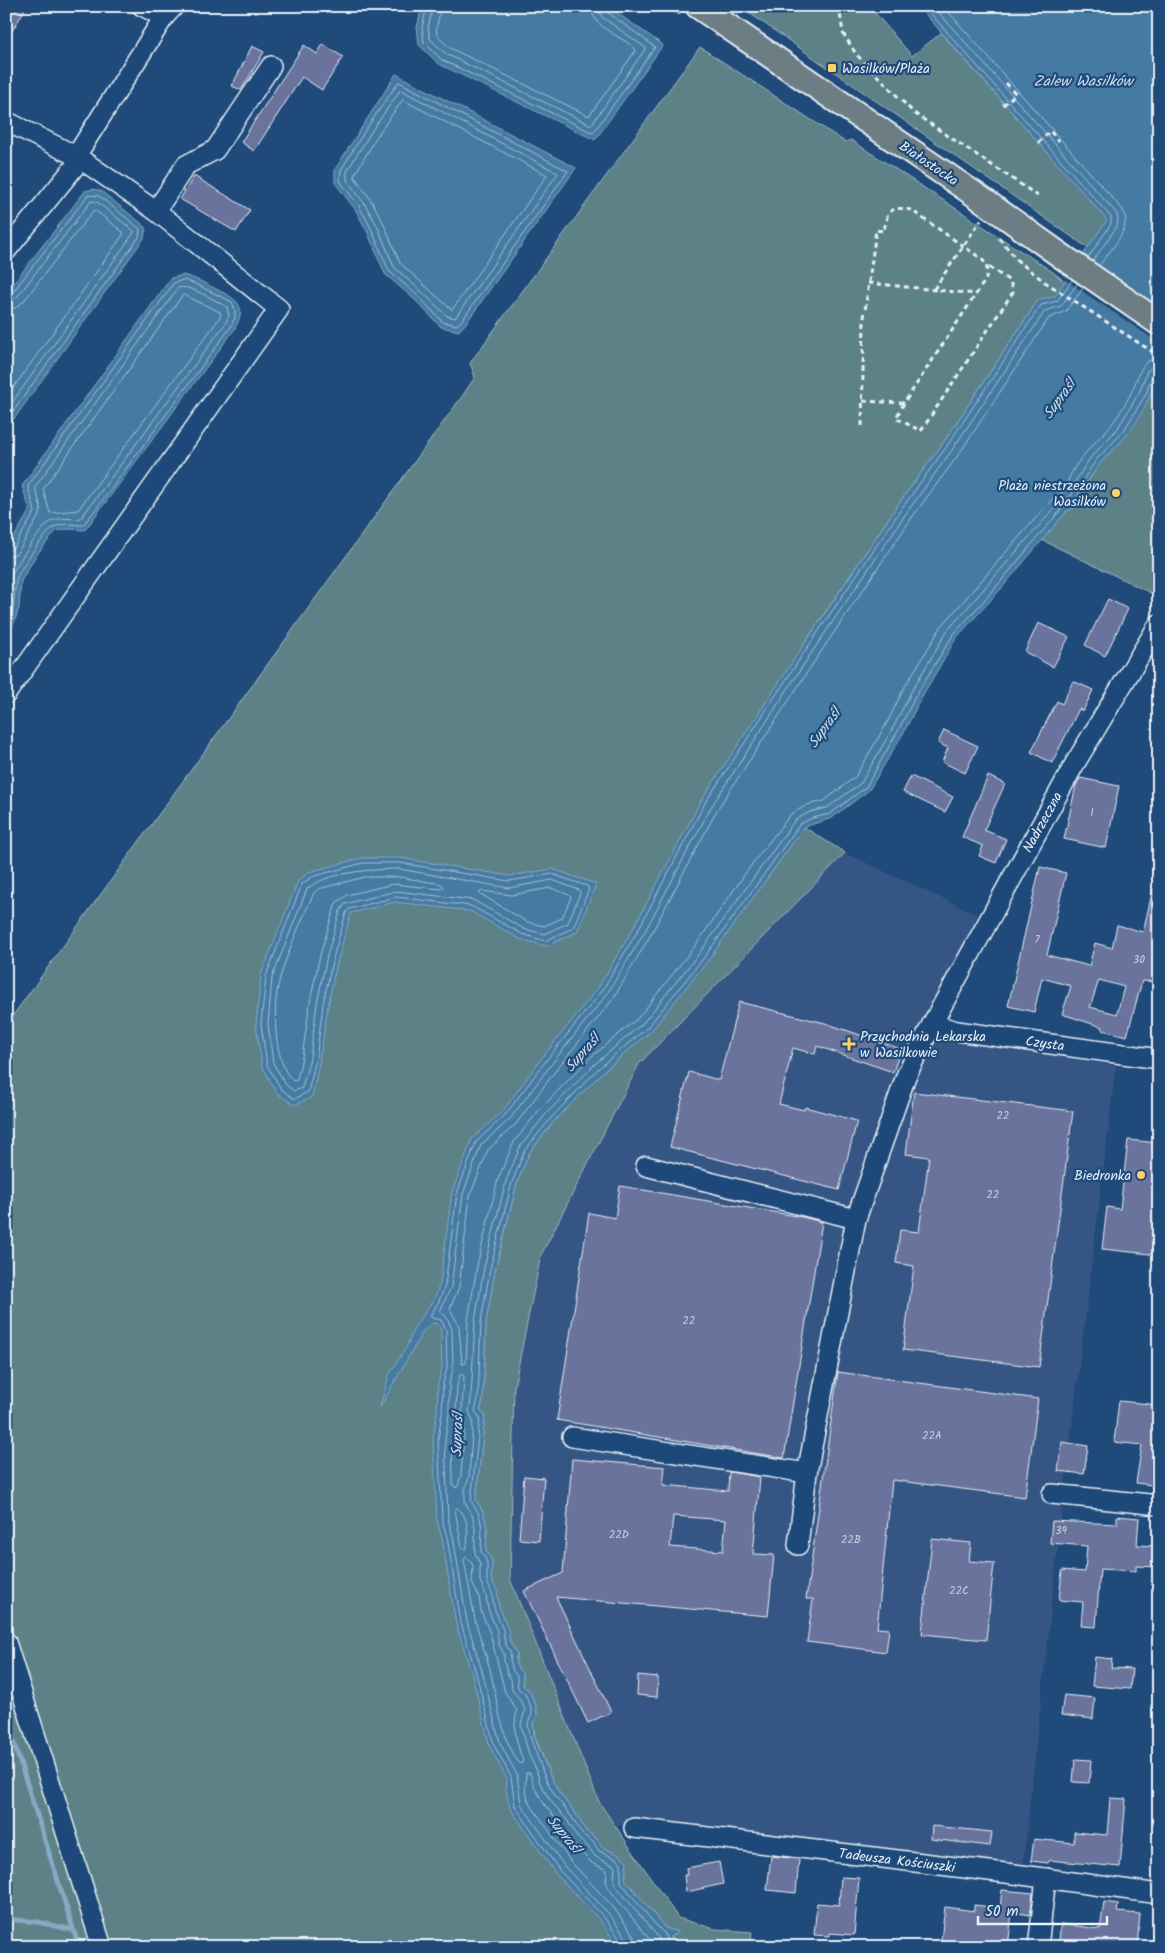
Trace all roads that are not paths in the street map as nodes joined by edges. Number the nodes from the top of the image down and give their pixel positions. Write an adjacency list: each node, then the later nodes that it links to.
1 (142, 6): 3 (street)
2 (698, 6): 9 (main road, Białostocka)
3 (169, 11): 6 (street)
4 (271, 66): 7 (street)
5 (6, 121): 6 (street)
6 (79, 158): 7 (street); 8 (street)
7 (156, 211): 11 (street)
8 (6, 251)
9 (1159, 322)
10 (1159, 624): 12 (street, Nadrzeczna)
11 (6, 694)
12 (932, 1024): 13 (street, Czysta); 15 (street, Nadrzeczna)
13 (1159, 1059)
14 (646, 1166): 15 (street)
15 (856, 1219): 17 (street, Nadrzeczna)
16 (572, 1437): 17 (street)
17 (808, 1473): 20 (street, Nadrzeczna)
18 (1052, 1494): 19 (street)
19 (1159, 1505)
20 (798, 1545)
21 (6, 1642): 25 (street)
22 (634, 1828): 23 (street, Tadeusza Kościuszki)
23 (1046, 1878): 24 (street, Tadeusza Kościuszki); 26 (street)
24 (1159, 1894)
25 (102, 1947)
26 (1038, 1947)

